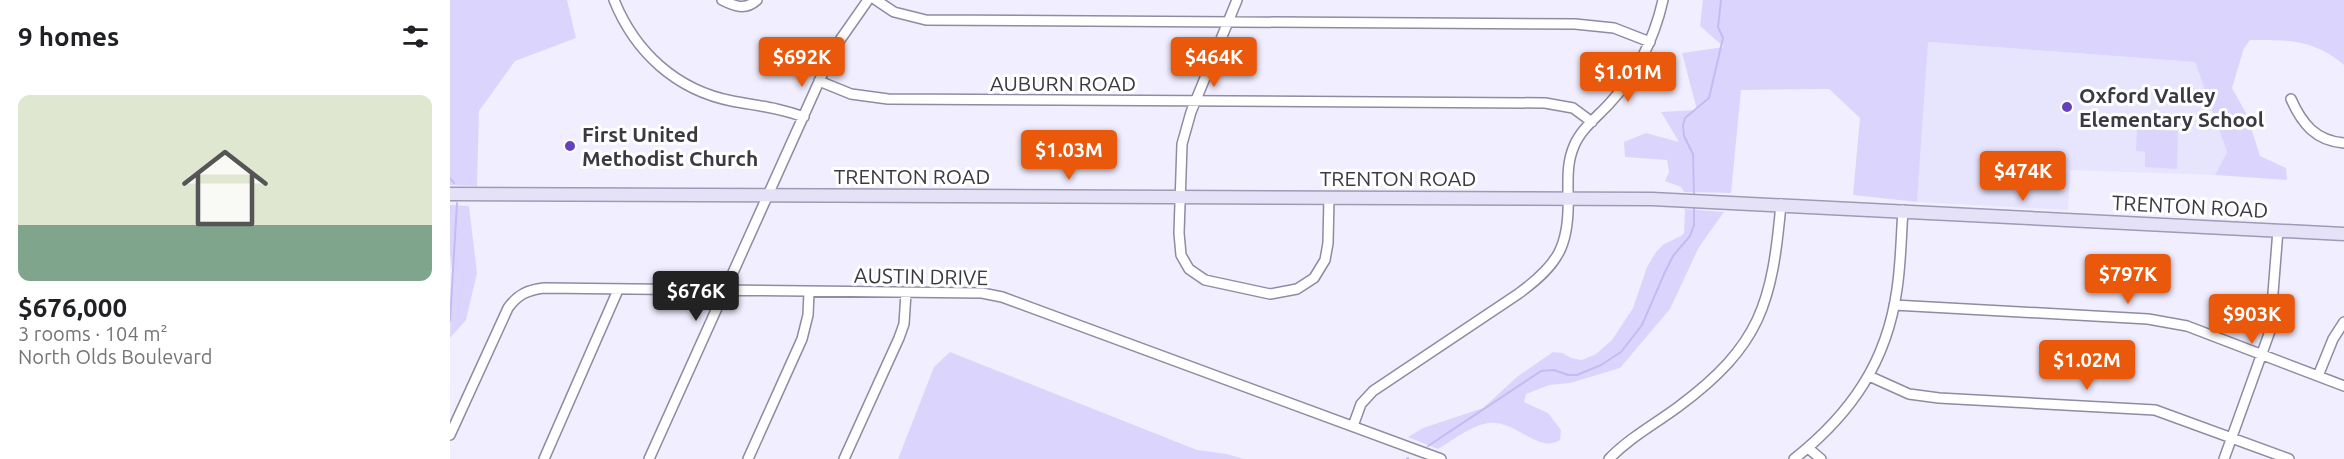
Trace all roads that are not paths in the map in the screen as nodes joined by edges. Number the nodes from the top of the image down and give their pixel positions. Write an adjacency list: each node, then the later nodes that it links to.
1 (614, 0): 13 (street)
2 (722, 0): 3 (street)
3 (757, 0)
4 (867, 0): 10 (street)
5 (876, 0): 8 (street)
6 (1237, 0): 8 (street)
7 (1663, 0): 9 (street)
8 (1228, 22): 9 (street); 12 (street)
9 (1650, 42): 14 (street)
10 (819, 81): 12 (street, AUBURN ROAD); 13 (street)
11 (2291, 99): 15 (street)
12 (1196, 102): 14 (street, AUBURN ROAD); 18 (street)
13 (804, 117): 17 (street)
14 (1592, 122): 20 (street)
15 (2344, 143)
16 (450, 194): 17 (main road, TRENTON ROAD)
17 (768, 195): 18 (main road, TRENTON ROAD); 26 (street)
18 (1180, 196): 19 (main road, TRENTON ROAD); 19 (street)
19 (1329, 197): 20 (main road, TRENTON ROAD)
20 (1568, 199): 21 (main road, TRENTON ROAD); 35 (street)
21 (1781, 204): 22 (main road, TRENTON ROAD); 44 (street)
22 (1903, 210): 23 (main road, TRENTON ROAD); 29 (street)
23 (2278, 230): 24 (main road, TRENTON ROAD); 31 (street)
24 (2344, 234)
25 (618, 290): 26 (street, AUSTIN DRIVE); 36 (street, AUSTIN DRIVE); 39 (street)
26 (725, 291): 27 (street, AUSTIN DRIVE); 40 (street)
27 (809, 292): 28 (street, AUSTIN DRIVE); 41 (street)
28 (906, 292): 35 (street, AUSTIN DRIVE); 42 (street)
29 (1894, 306): 31 (street); 32 (street)
30 (2344, 322): 33 (street)
31 (2263, 354): 33 (street); 37 (street)
32 (1869, 376): 37 (street); 38 (street)
33 (2318, 376): 34 (street)
34 (2344, 386)
35 (1353, 426): 43 (street, AUSTIN DRIVE)
36 (450, 435)
37 (2232, 438): 47 (street); 48 (street)
38 (1808, 448): 45 (street); 46 (street)
39 (544, 459)
40 (649, 459)
41 (748, 459)
42 (844, 459)
43 (1441, 459)
44 (1609, 459)
45 (1794, 459)
46 (1821, 459)
47 (2224, 459)
48 (2289, 459)

